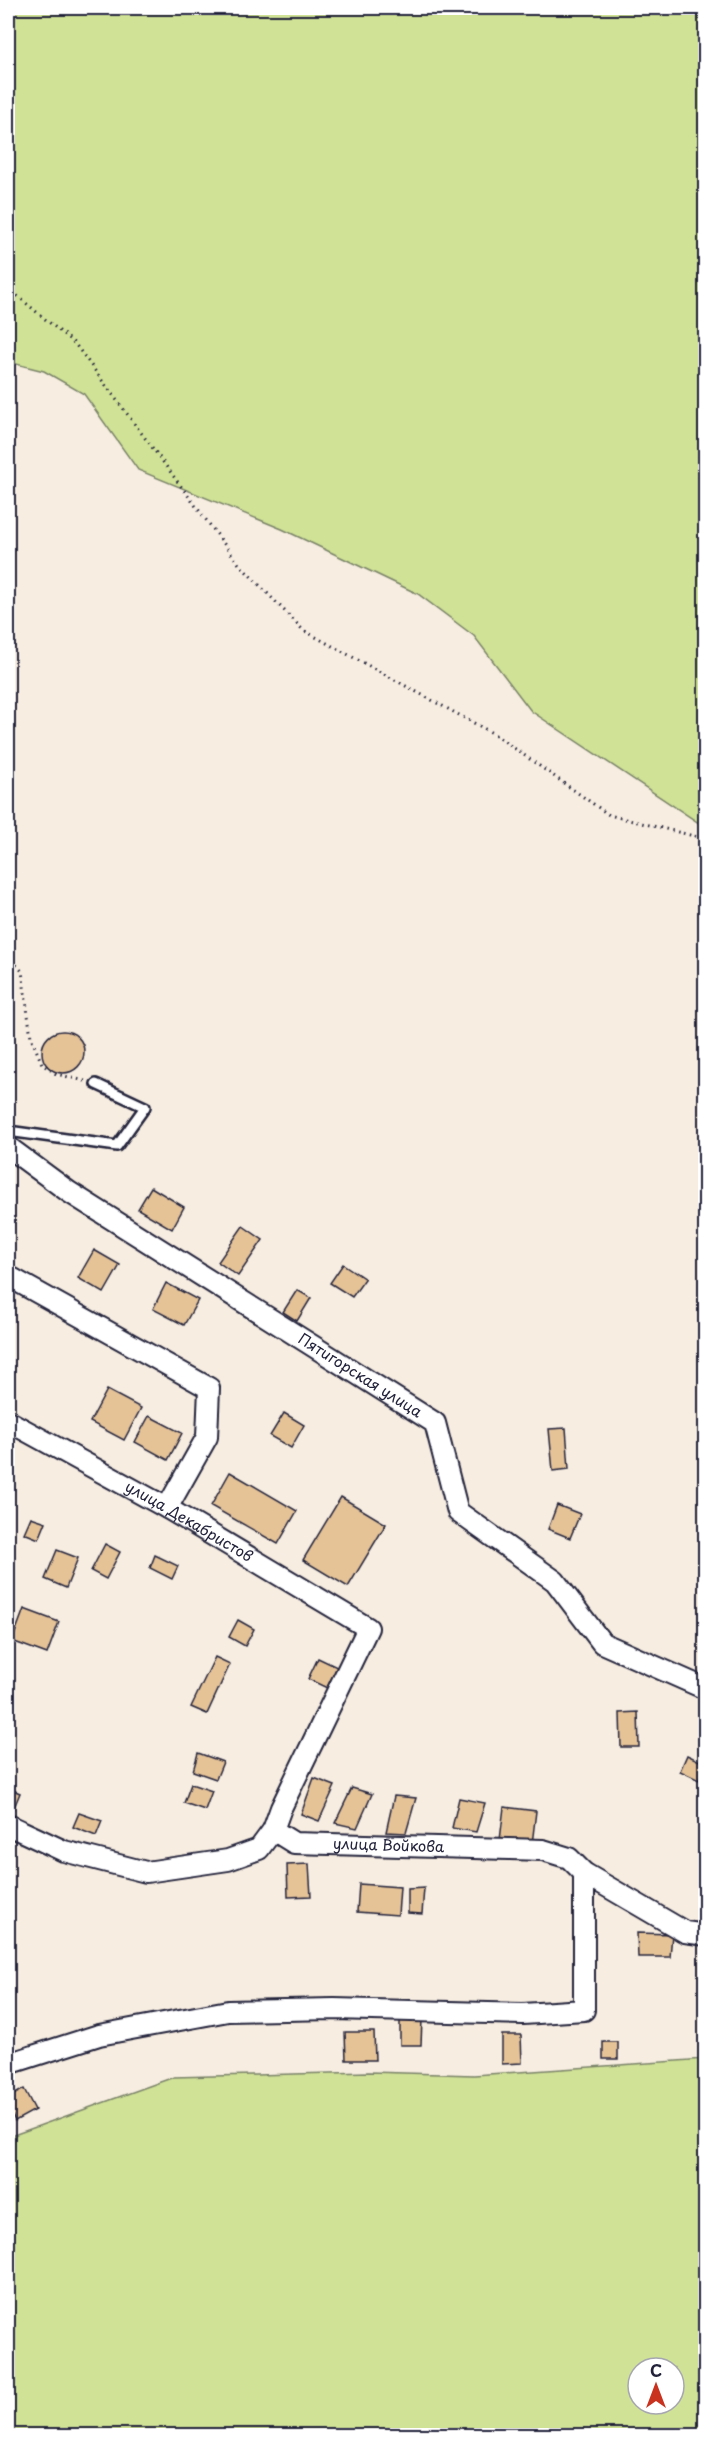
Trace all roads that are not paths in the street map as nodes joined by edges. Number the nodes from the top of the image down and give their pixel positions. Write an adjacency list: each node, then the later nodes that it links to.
1 (96, 1084): 2 (lane)
2 (8, 1131)
3 (8, 1147): 7 (street, Пятигорская улица)
4 (8, 1276): 6 (street)
5 (8, 1421): 6 (street, улица Декабристов)
6 (167, 1508): 9 (street, улица Декабристов)
7 (705, 1689)
8 (8, 1825): 9 (street)
9 (273, 1830): 10 (street, улица Войкова)
10 (584, 1873): 11 (street, улица Войкова); 12 (street)
11 (705, 1935)
12 (8, 2064)

